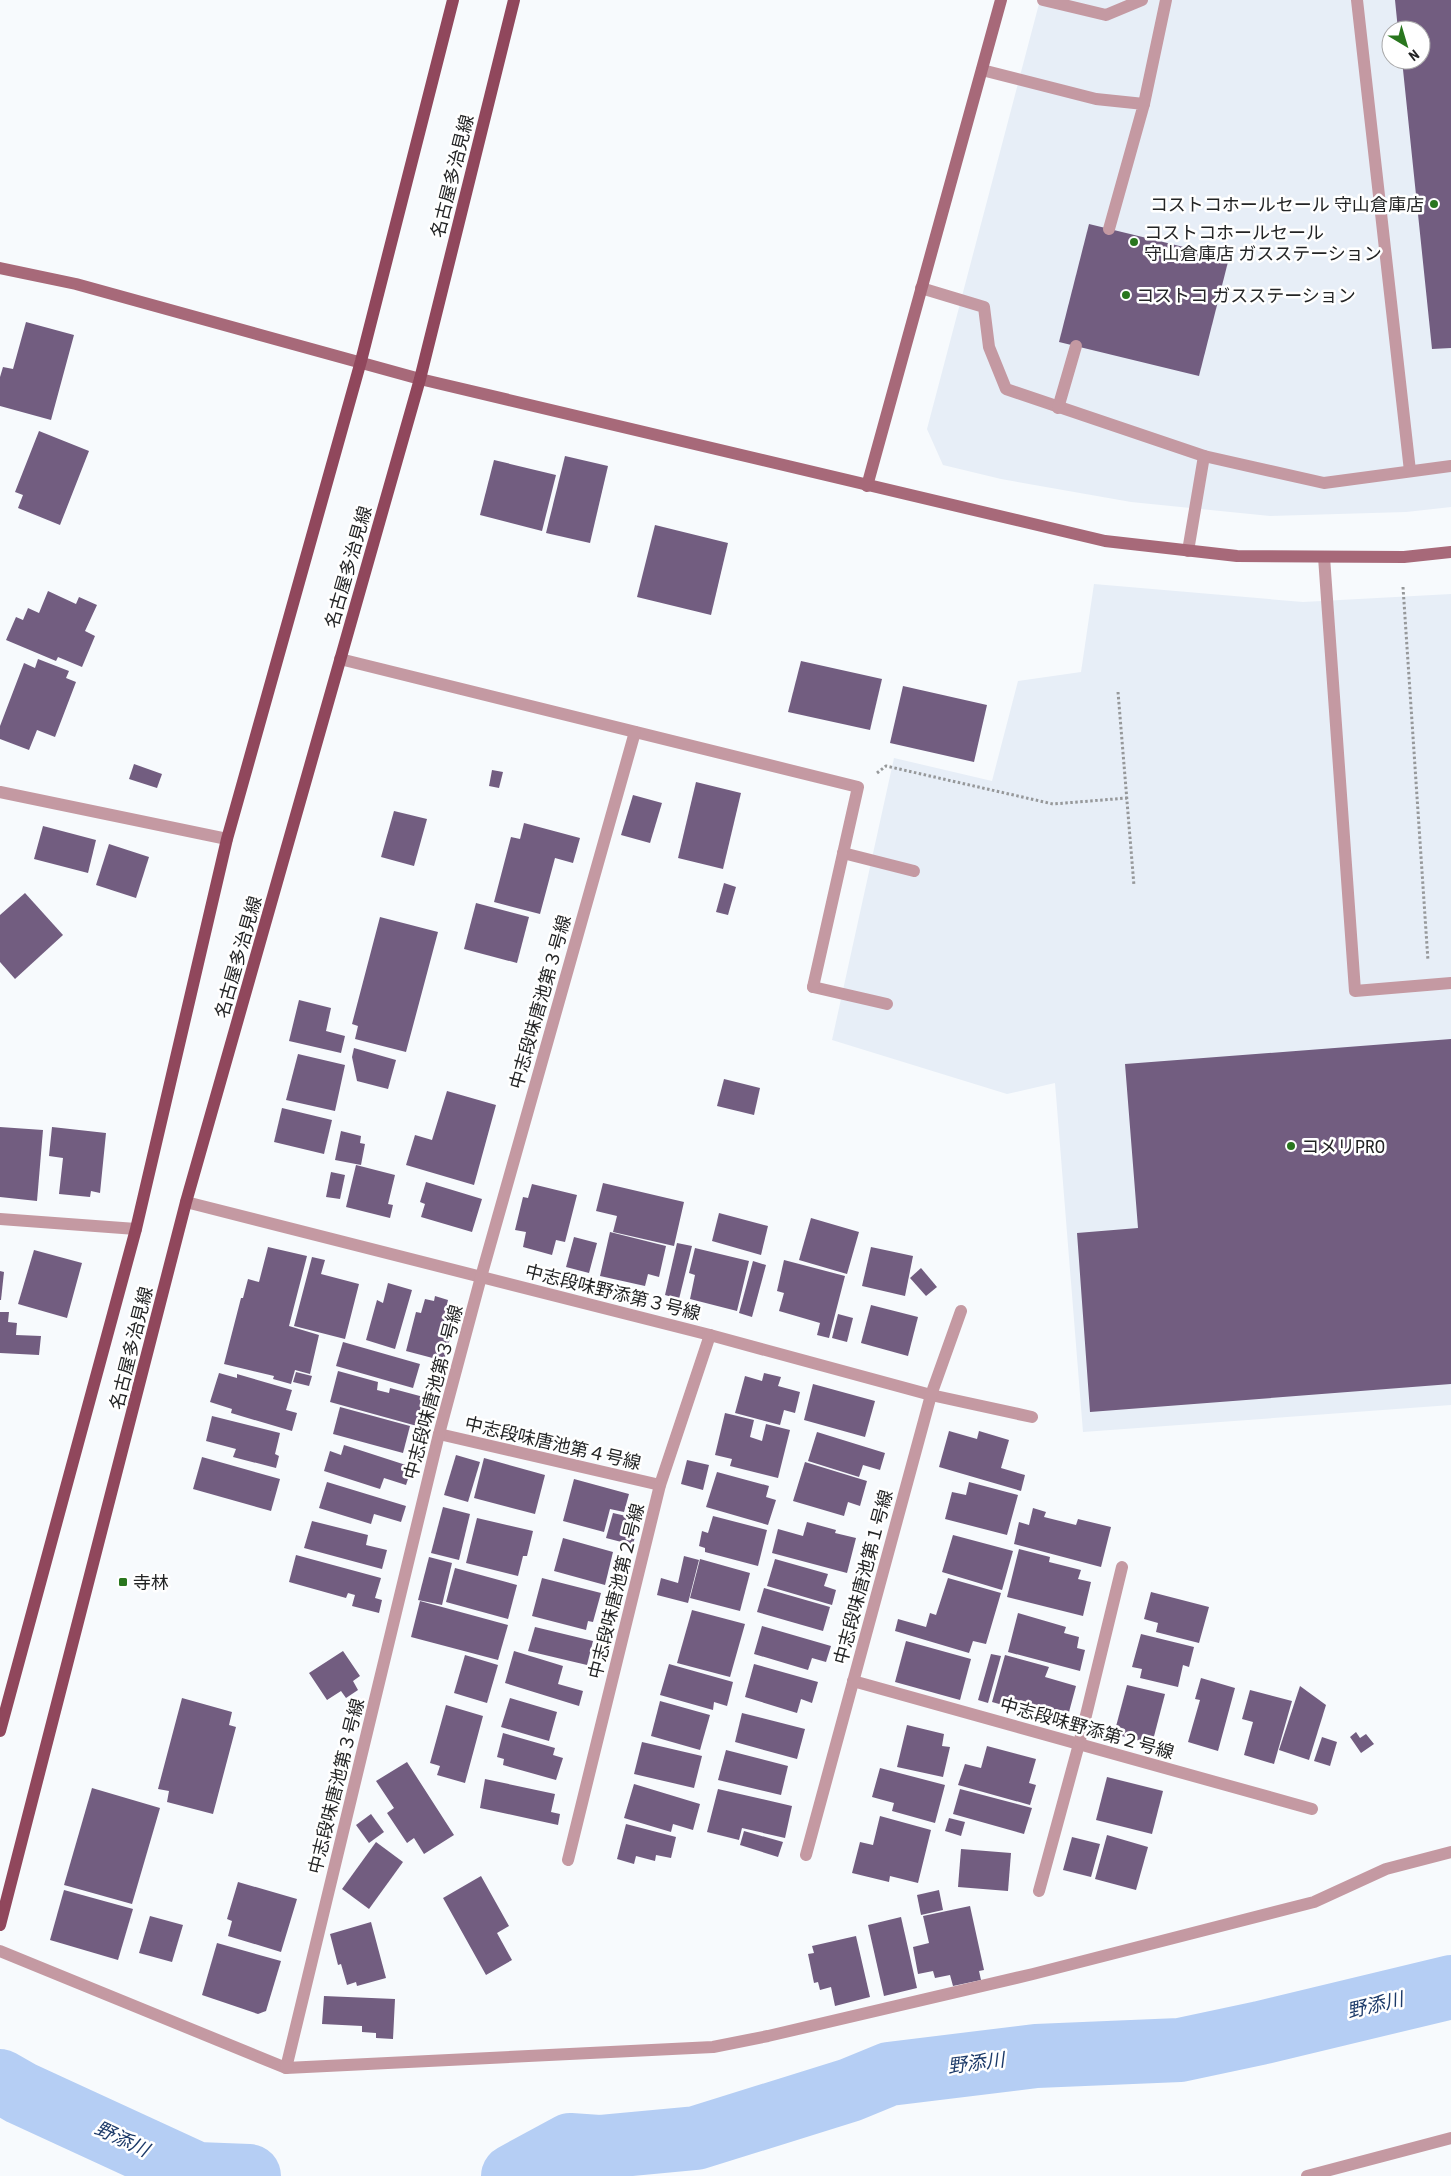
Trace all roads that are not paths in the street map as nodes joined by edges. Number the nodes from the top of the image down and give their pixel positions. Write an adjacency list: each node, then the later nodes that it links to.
1 (453, 0): 14 (main road, 名古屋多治見線)
2 (514, 0): 15 (main road, 名古屋多治見線)
3 (1001, 0): 8 (street)
4 (1044, 0): 5 (street)
5 (1142, 0)
6 (1166, 0): 9 (street)
7 (1356, 1): 19 (street)
8 (982, 70): 9 (street); 12 (street)
9 (1144, 104): 10 (street)
10 (1109, 229)
11 (0, 268): 14 (street)
12 (921, 288): 16 (street); 20 (street)
13 (1076, 346): 16 (street)
14 (361, 361): 15 (street); 27 (main road, 名古屋多治見線)
15 (420, 379): 20 (street); 24 (main road, 名古屋多治見線)
16 (1058, 408): 17 (street)
17 (1204, 456): 19 (street); 21 (street)
18 (1451, 466): 19 (street)
19 (1410, 472)
20 (868, 486): 21 (street)
21 (1188, 551): 23 (street)
22 (1451, 552): 23 (street)
23 (1324, 556): 30 (street)
24 (340, 659): 25 (street); 32 (main road, 名古屋多治見線)
25 (635, 732): 28 (street); 35 (street, 中志段味唐池第３号線)
26 (0, 792): 27 (street)
27 (227, 839): 34 (main road, 名古屋多治見線)
28 (843, 853): 29 (street); 31 (street)
29 (914, 871)
30 (1451, 983)
31 (887, 1004)
32 (186, 1202): 35 (street, 中志段味野添第３号線); 51 (main road, 名古屋多治見線)
33 (0, 1219): 34 (street)
34 (136, 1229): 44 (main road, 名古屋多治見線)
35 (481, 1277): 37 (street, 中志段味野添第３号線); 40 (street, 中志段味唐池第３号線)
36 (960, 1311): 38 (street, 中志段味唐池第１号線)
37 (710, 1334): 38 (street, 中志段味野添第３号線); 41 (street, 中志段味唐池第２号線)
38 (931, 1395): 39 (street, 中志段味野添第３号線); 43 (street, 中志段味唐池第１号線)
39 (1032, 1417)
40 (439, 1434): 41 (street, 中志段味唐池第４号線); 53 (street, 中志段味唐池第３号線)
41 (660, 1485): 49 (street, 中志段味唐池第２号線)
42 (1122, 1567): 45 (street)
43 (852, 1681): 45 (street, 中志段味野添第２号線); 48 (street, 中志段味唐池第１号線)
44 (0, 1731)
45 (1079, 1744): 46 (street, 中志段味野添第２号線); 50 (street)
46 (1312, 1809)
47 (1451, 1852): 53 (street)
48 (806, 1854)
49 (568, 1860)
50 (1039, 1891)
51 (0, 1925)
52 (0, 1951): 53 (street)
53 (286, 2068)
54 (1451, 2138): 55 (street)
55 (1307, 2176)

